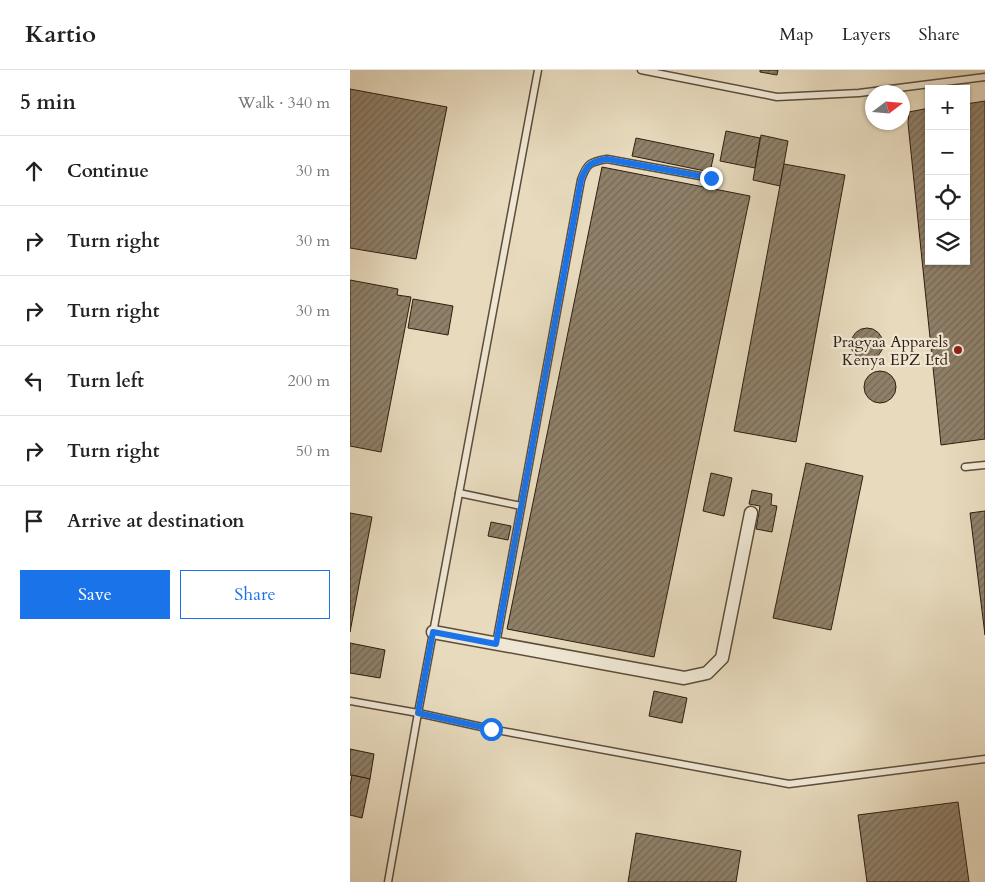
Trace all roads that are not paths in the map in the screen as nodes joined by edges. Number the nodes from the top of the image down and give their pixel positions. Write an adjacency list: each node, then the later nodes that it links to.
1 (538, 70): 9 (lane)
2 (641, 70): 4 (lane)
3 (683, 70): 4 (lane)
4 (681, 77): 5 (lane)
5 (985, 77)
6 (711, 178): 10 (lane)
7 (985, 464): 8 (lane)
8 (965, 467)
9 (459, 493): 10 (lane); 12 (lane)
10 (521, 506): 13 (lane)
11 (750, 513): 13 (street)
12 (433, 632): 13 (street); 15 (lane)
13 (496, 644)
14 (350, 701): 15 (lane)
15 (418, 713): 16 (lane); 17 (lane)
16 (985, 759)
17 (388, 882)

